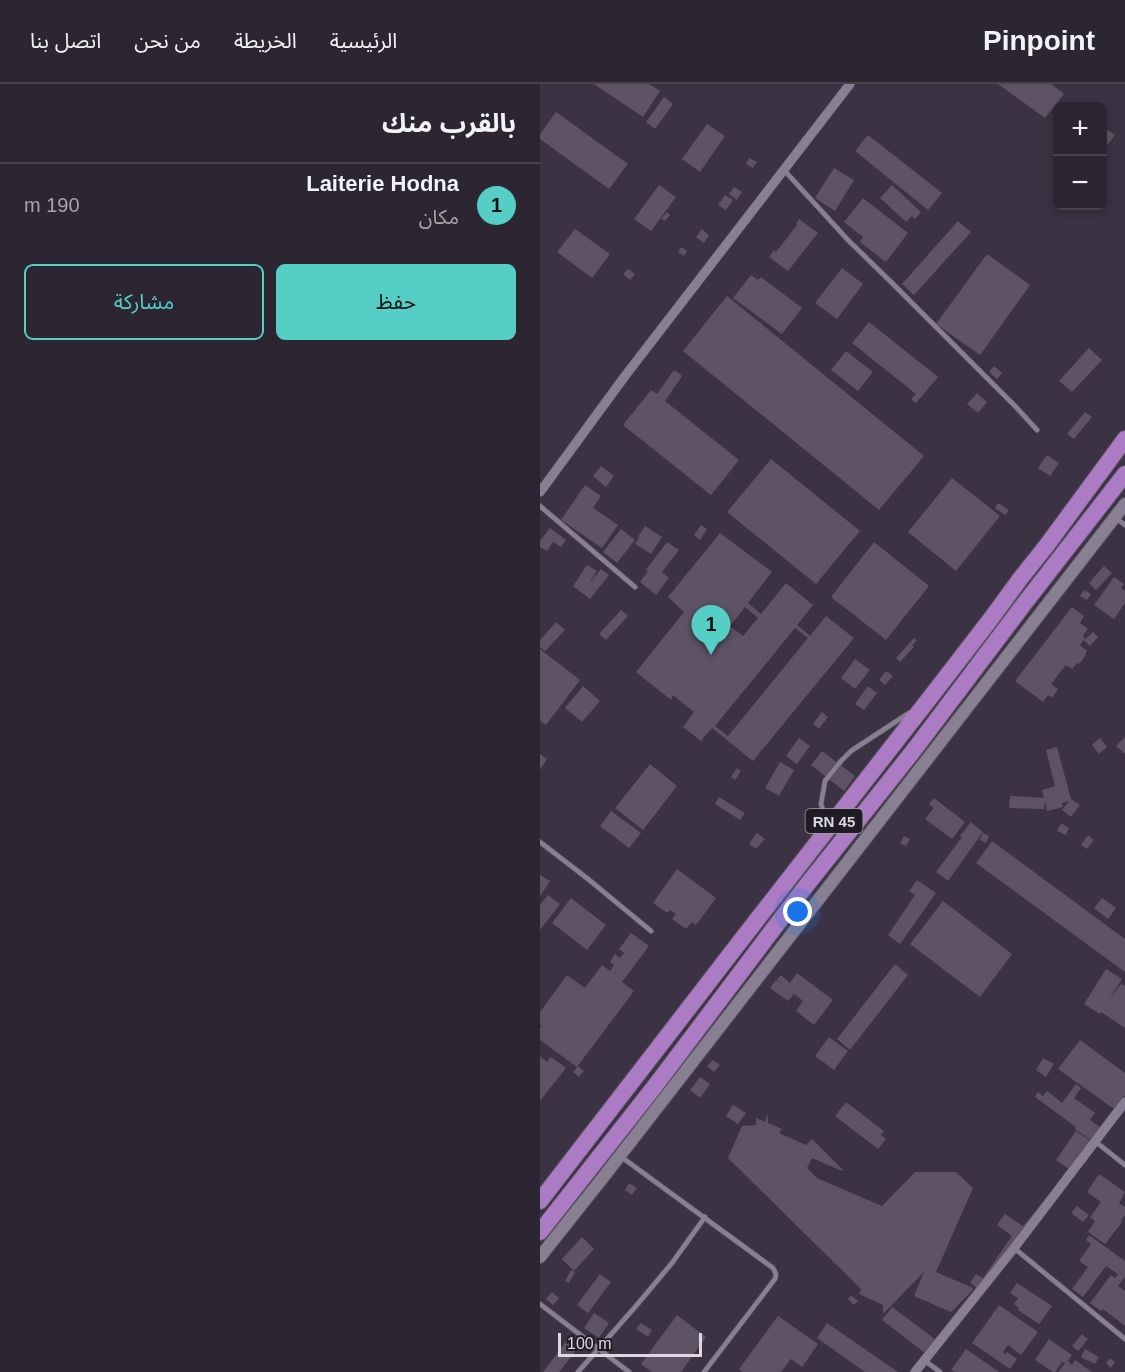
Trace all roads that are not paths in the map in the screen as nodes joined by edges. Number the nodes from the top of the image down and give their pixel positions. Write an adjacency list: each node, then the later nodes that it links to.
1 (850, 84): 2 (street)
2 (783, 170): 3 (lane); 6 (street)
3 (1037, 430)
4 (1125, 439): 12 (highway, RN 45)
5 (1125, 474): 13 (highway, RN 45)
6 (540, 492)
7 (1125, 504): 9 (main road)
8 (540, 506): 11 (lane)
9 (1114, 517): 10 (lane); 21 (main road)
10 (1125, 525)
11 (634, 587)
12 (930, 699): 13 (lane); 14 (highway, RN 45); 14 (lane)
13 (943, 711): 15 (highway, RN 45)
14 (829, 828): 15 (lane); 19 (highway, RN 45)
15 (844, 840): 21 (highway, RN 45)
16 (540, 842): 17 (lane)
17 (651, 932)
18 (1125, 1102): 20 (street)
19 (588, 1139): 21 (highway); 23 (highway, RN 45)
20 (1096, 1142): 22 (lane); 26 (street)
21 (612, 1154): 24 (lane); 25 (highway, RN 45); 27 (main road)
22 (1125, 1165)
23 (540, 1201)
24 (705, 1217): 30 (lane); 34 (lane)
25 (540, 1232)
26 (1014, 1248): 29 (lane); 31 (street)
27 (540, 1257)
28 (540, 1304): 30 (lane)
29 (1125, 1339)
30 (598, 1348): 32 (lane); 33 (lane)
31 (924, 1360): 35 (street); 36 (lane)
32 (578, 1372)
33 (630, 1372)
34 (704, 1372)
35 (915, 1372)
36 (940, 1372)

